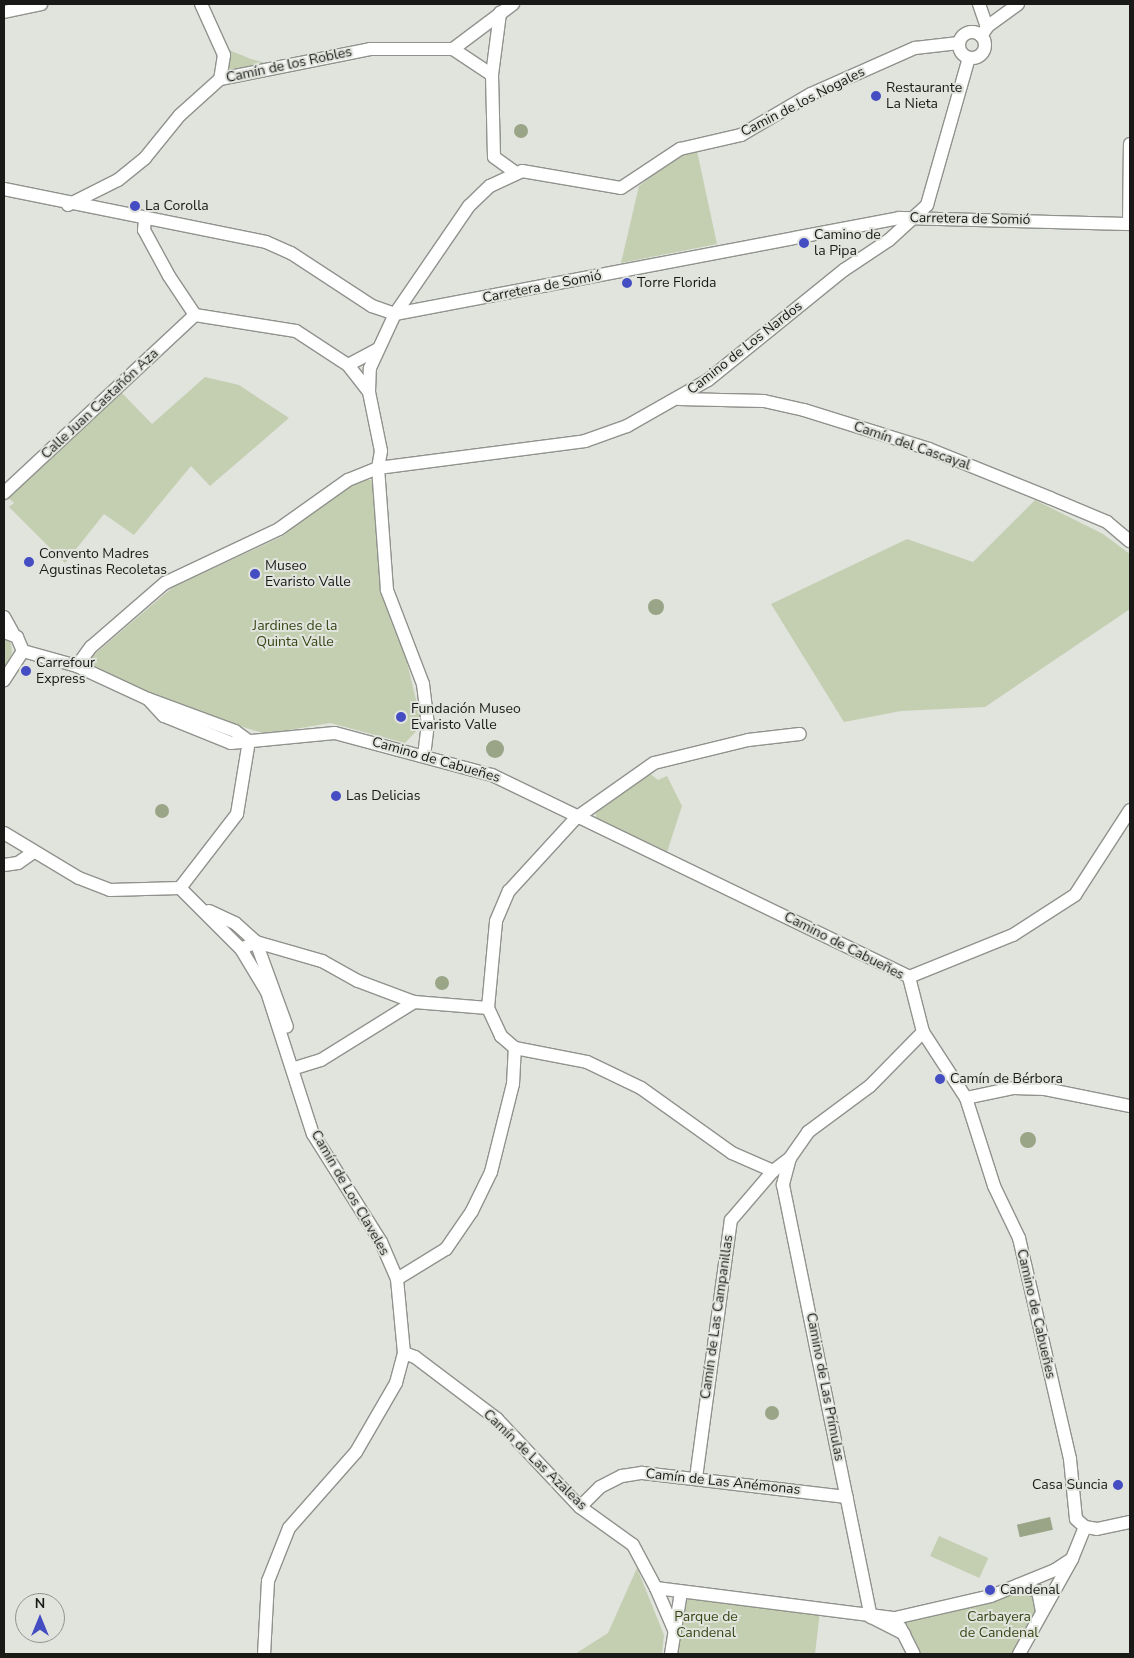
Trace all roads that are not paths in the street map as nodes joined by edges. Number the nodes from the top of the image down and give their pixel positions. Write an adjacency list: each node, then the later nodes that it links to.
1 (41, 4): 6 (street)
2 (201, 4): 13 (street)
3 (513, 4): 7 (street)
4 (979, 4): 8 (street)
5 (1018, 4): 8 (street)
6 (4, 12)
7 (500, 13): 10 (street); 12 (street)
8 (984, 31): 9 (street, Camin de los Nogales); 11 (street)
9 (959, 43): 11 (street); 16 (street, Camin de los Nogales)
10 (453, 49): 12 (street); 13 (street, Camín de los Robles)
11 (969, 58): 20 (street)
12 (492, 75): 15 (street)
13 (220, 79): 19 (street, Camín de los Robles)
14 (1130, 144): 22 (street)
15 (494, 157): 16 (street); 17 (street)
16 (516, 172): 17 (street)
17 (496, 183): 23 (street)
18 (4, 189): 19 (street, Carretera de Somió)
19 (68, 205): 21 (street, Carretera de Somió)
20 (916, 216): 22 (street, Carretera de Somió); 23 (street, Carretera de Somió); 28 (street, Camino de Los Nardos)
21 (145, 220): 23 (street, Carretera de Somió); 24 (street)
22 (1130, 224)
23 (396, 314): 25 (street)
24 (195, 315): 26 (street); 30 (street, Calle Juan Castañón Aza)
25 (378, 349): 26 (street); 27 (street)
26 (348, 365): 27 (street)
27 (369, 392): 29 (street)
28 (679, 399): 29 (street, Camino de Los Nardos); 31 (street, Camín del Cascayal)
29 (378, 468): 35 (street, Camino de Los Nardos); 39 (street)
30 (4, 493)
31 (1130, 541)
32 (4, 617): 33 (street)
33 (8, 632): 34 (street)
34 (23, 652): 35 (street, Camino de Cabueñes); 36 (street)
35 (77, 666): 38 (street, Camino de Cabueñes)
36 (4, 680)
37 (800, 734): 41 (street)
38 (248, 741): 39 (street, Camino de Cabueñes); 45 (street)
39 (424, 756): 41 (street, Camino de Cabueñes)
40 (1130, 810): 49 (street)
41 (576, 818): 49 (street, Camino de Cabueñes); 51 (street)
42 (4, 833): 43 (street)
43 (34, 852): 44 (street); 45 (street)
44 (4, 865)
45 (180, 888): 46 (street, Camín de Los Claveles)
46 (205, 909): 47 (street); 48 (street, Camín de Los Claveles)
47 (256, 942): 48 (street); 50 (street); 53 (street)
48 (241, 949): 53 (street, Camín de Los Claveles)
49 (909, 977): 52 (street, Camino de Cabueñes)
50 (414, 1002): 51 (street); 55 (street)
51 (488, 1008): 54 (street)
52 (924, 1032): 56 (street, Camino de Cabueñes); 58 (street)
53 (284, 1039): 55 (street, Camín de Los Claveles)
54 (515, 1048): 59 (street); 60 (street)
55 (295, 1068): 60 (street, Camín de Los Claveles)
56 (966, 1098): 57 (street); 66 (street, Camino de Cabueñes)
57 (1130, 1106)
58 (790, 1158): 59 (street, Camín de Las Campanillas); 63 (street, Camino de Las Prímulas)
59 (773, 1171): 62 (street, Camín de Las Campanillas)
60 (397, 1279): 61 (street, Camín de Los Claveles)
61 (404, 1353): 64 (street, Camín de Las Azaleas); 77 (street, Camín de Los Claveles)
62 (696, 1478): 63 (street, Camín de Las Anémonas); 64 (street, Camín de Las Anémonas)
63 (847, 1497): 73 (street, Camino de Las Prímulas)
64 (580, 1507): 69 (street, Camín de Las Azaleas)
65 (1130, 1522): 66 (street)
66 (1085, 1527): 67 (street)
67 (1072, 1559): 68 (street); 71 (street)
68 (1018, 1585): 71 (street); 72 (street)
69 (656, 1588): 70 (street); 75 (street, Camín de Las Azaleas)
70 (681, 1592): 73 (street); 75 (street)
71 (1042, 1611): 80 (street)
72 (914, 1615): 74 (street); 76 (street)
73 (871, 1617): 74 (street); 76 (street)
74 (895, 1618): 76 (street)
75 (675, 1632): 78 (street)
76 (904, 1634): 79 (street)
77 (264, 1654)
78 (671, 1654)
79 (914, 1654)
80 (1019, 1654)

